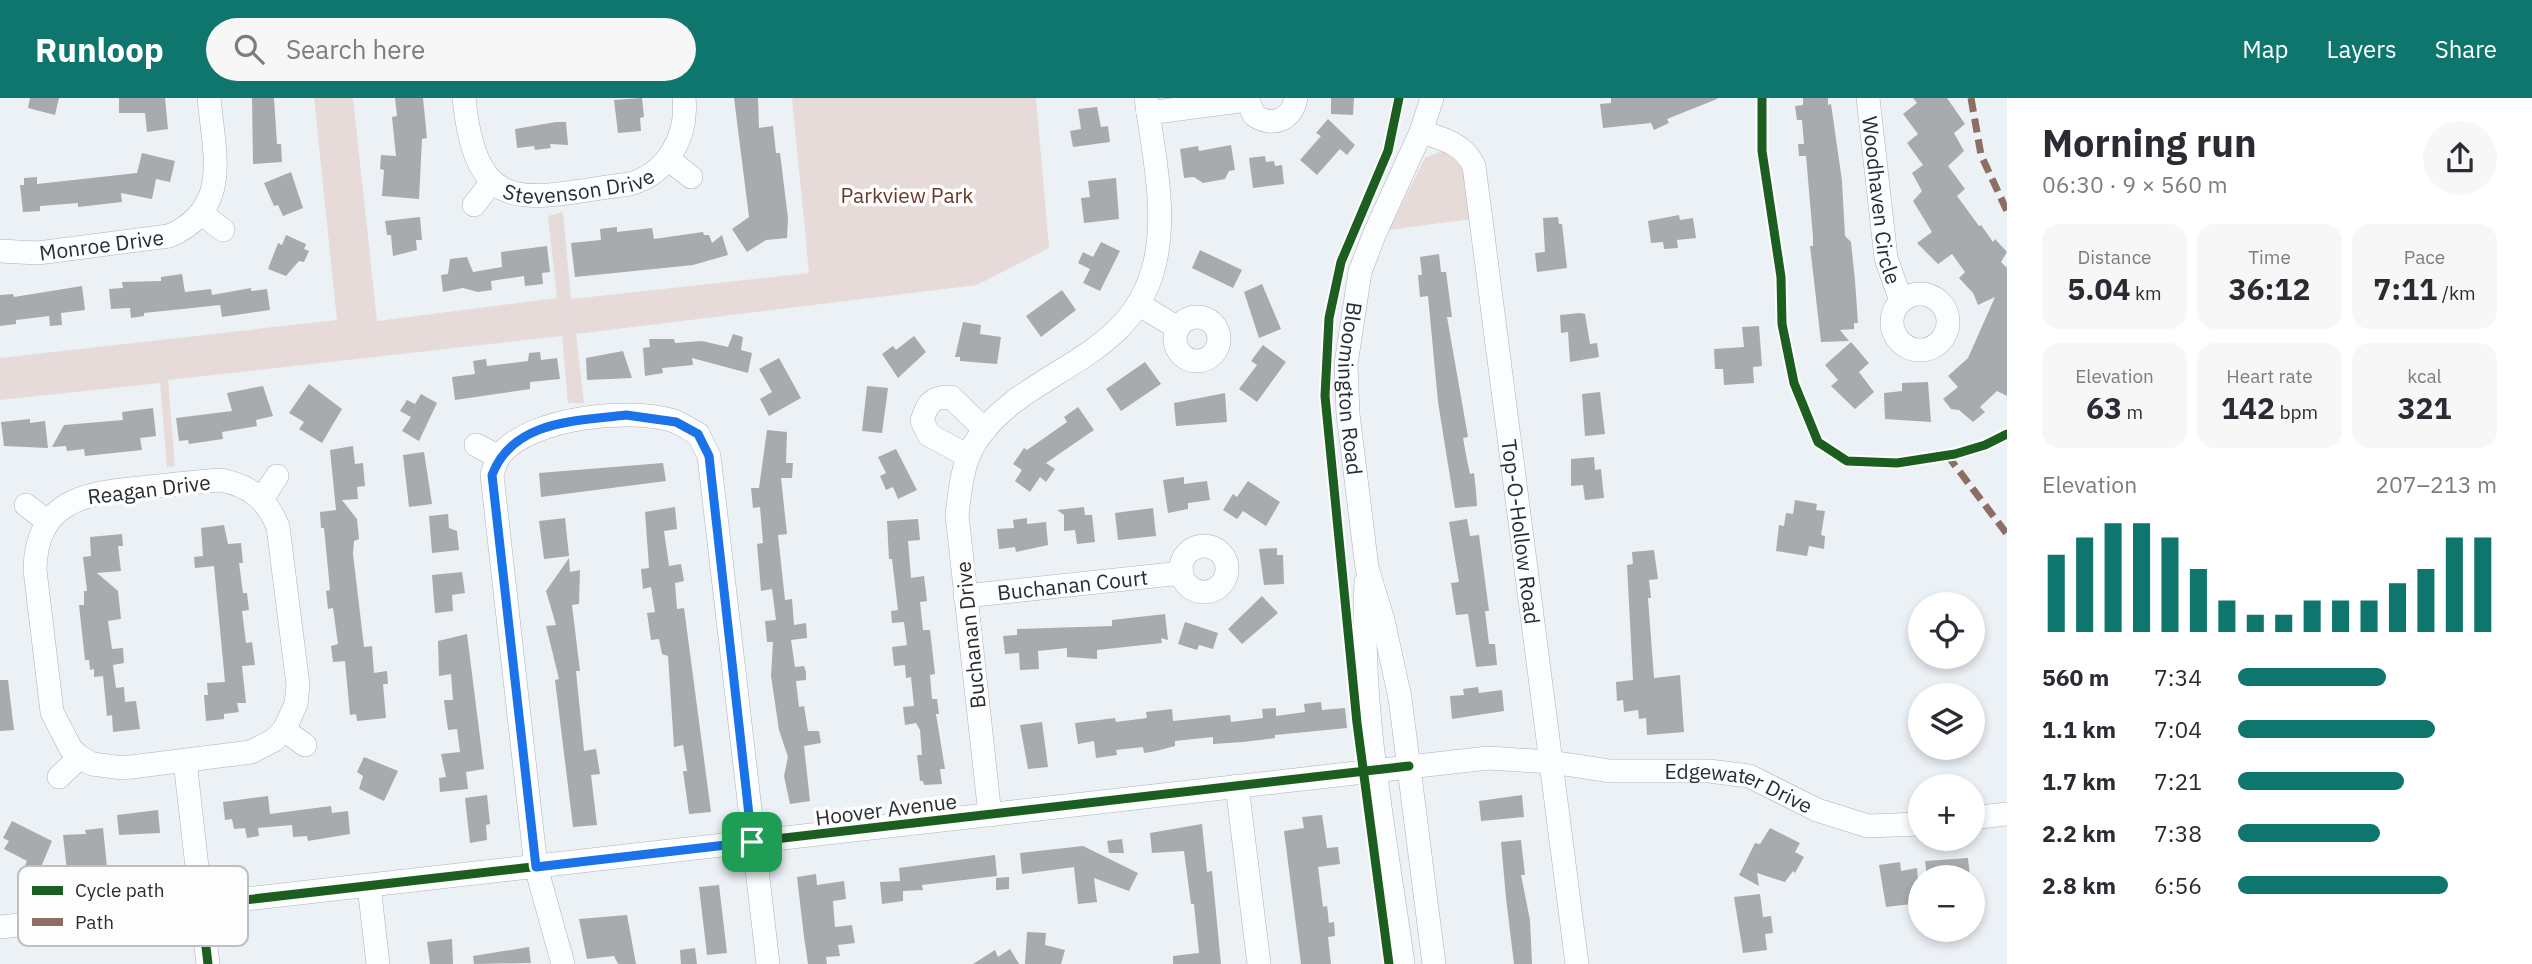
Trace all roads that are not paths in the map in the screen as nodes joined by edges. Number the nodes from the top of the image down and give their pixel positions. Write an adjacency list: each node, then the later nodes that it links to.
1 (209, 98): 14 (street)
2 (464, 98): 12 (street, Stevenson Drive)
3 (684, 98): 10 (street)
4 (1296, 98): 7 (street)
5 (1432, 98): 9 (street, Bloomington Road)
6 (1868, 98): 17 (street, Woodhaven Circle)
7 (1247, 99): 8 (street)
8 (1147, 106): 18 (street, Buchanan Drive)
9 (1421, 132): 28 (street, Bloomington Road); 35 (street, Top-O-Hollow Road)
10 (668, 159): 11 (street); 12 (street, Stevenson Drive)
11 (691, 177)
12 (491, 183): 13 (street)
13 (474, 205)
14 (202, 214): 15 (street); 16 (street, Monroe Drive)
15 (223, 230)
16 (0, 251)
17 (1901, 301)
18 (1138, 304): 19 (street); 20 (street, Buchanan Drive)
19 (1178, 328)
20 (985, 430): 22 (street, Buchanan Drive); 22 (street)
21 (476, 445): 23 (street)
22 (968, 456): 30 (street, Buchanan Drive)
23 (499, 457): 44 (street); 46 (street)
24 (277, 476): 25 (street)
25 (262, 499): 27 (street, Reagan Drive); 31 (street)
26 (26, 505): 27 (street)
27 (48, 522): 33 (street)
28 (1367, 568): 36 (street, Bloomington Road); 37 (street, Bloomington Road)
29 (1182, 573): 30 (street, Buchanan Court)
30 (965, 596): 41 (street, Buchanan Drive)
31 (284, 730): 32 (street); 34 (street)
32 (305, 745)
33 (80, 757): 34 (street); 38 (street)
34 (185, 761): 45 (street)
35 (1551, 762): 36 (street, Hoover Avenue); 43 (street, Edgewater Drive); 59 (street, Top-O-Hollow Road)
36 (1409, 766): 37 (street, Hoover Avenue); 58 (street, Bloomington Road)
37 (1377, 770): 39 (street, Hoover Avenue); 57 (street, Bloomington Road)
38 (59, 777)
39 (1237, 786): 41 (street, Hoover Avenue); 56 (street)
40 (2007, 814): 42 (street)
41 (990, 815): 44 (street, Hoover Avenue)
42 (1985, 817)
43 (1908, 824)
44 (752, 842): 46 (street, Hoover Avenue); 55 (street)
45 (197, 866)
46 (536, 867): 47 (street, Hoover Avenue); 54 (street)
47 (369, 886): 48 (street, Hoover Avenue); 53 (street)
48 (248, 900)
49 (18, 925): 50 (street, Hoover Avenue)
50 (0, 927)
51 (206, 946): 52 (street)
52 (208, 964)
53 (378, 964)
54 (563, 964)
55 (768, 964)
56 (1259, 964)
57 (1403, 964)
58 (1434, 964)
59 (1577, 964)

